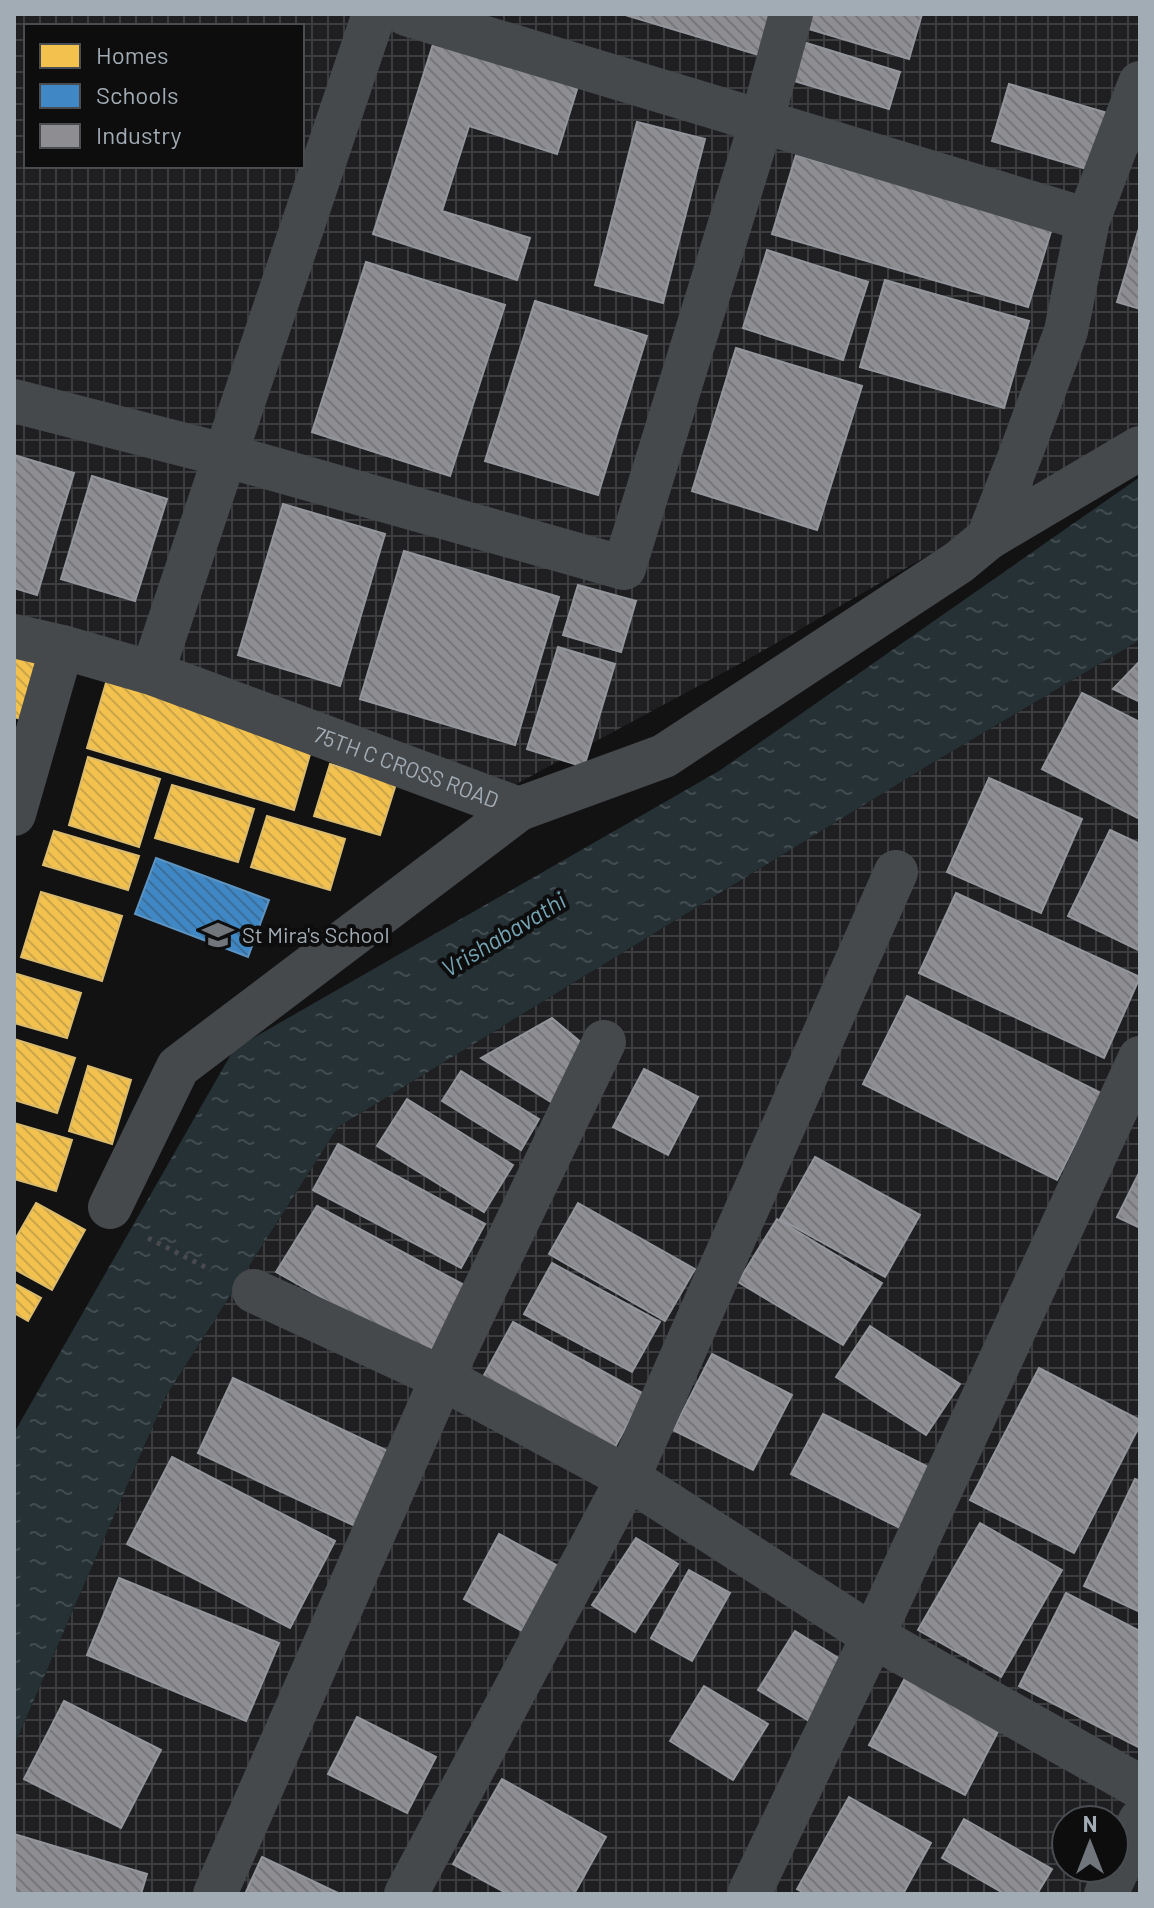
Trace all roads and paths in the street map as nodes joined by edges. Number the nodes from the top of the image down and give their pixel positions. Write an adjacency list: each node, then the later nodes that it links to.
1 (374, 14): 9 (street)
2 (406, 14): 5 (street)
3 (791, 14): 5 (street)
4 (1140, 83): 6 (street)
5 (762, 120): 6 (street); 9 (street)
6 (1088, 220): 10 (street)
7 (14, 401): 9 (street)
8 (1140, 448): 10 (street)
9 (224, 455): 13 (street)
10 (988, 538): 14 (street)
11 (14, 636): 12 (street, 75TH C CROSS ROAD)
12 (62, 647): 13 (street, 75TH C CROSS ROAD); 15 (street)
13 (152, 673): 14 (street, 75TH C CROSS ROAD)
14 (519, 809): 19 (street, 75TH C CROSS ROAD)
15 (14, 814)
16 (896, 872): 24 (street)
17 (604, 1042): 23 (street)
18 (1140, 1058): 25 (street)
19 (110, 1207)
20 (145, 1236): 21 (path)
21 (214, 1272)
22 (254, 1291): 23 (street)
23 (442, 1378): 24 (street); 28 (street)
24 (628, 1478): 25 (street); 29 (street)
25 (873, 1636): 26 (street); 30 (street)
26 (1140, 1787)
27 (1140, 1821): 31 (street)
28 (215, 1894)
29 (406, 1894)
30 (749, 1894)
31 (1106, 1894)

